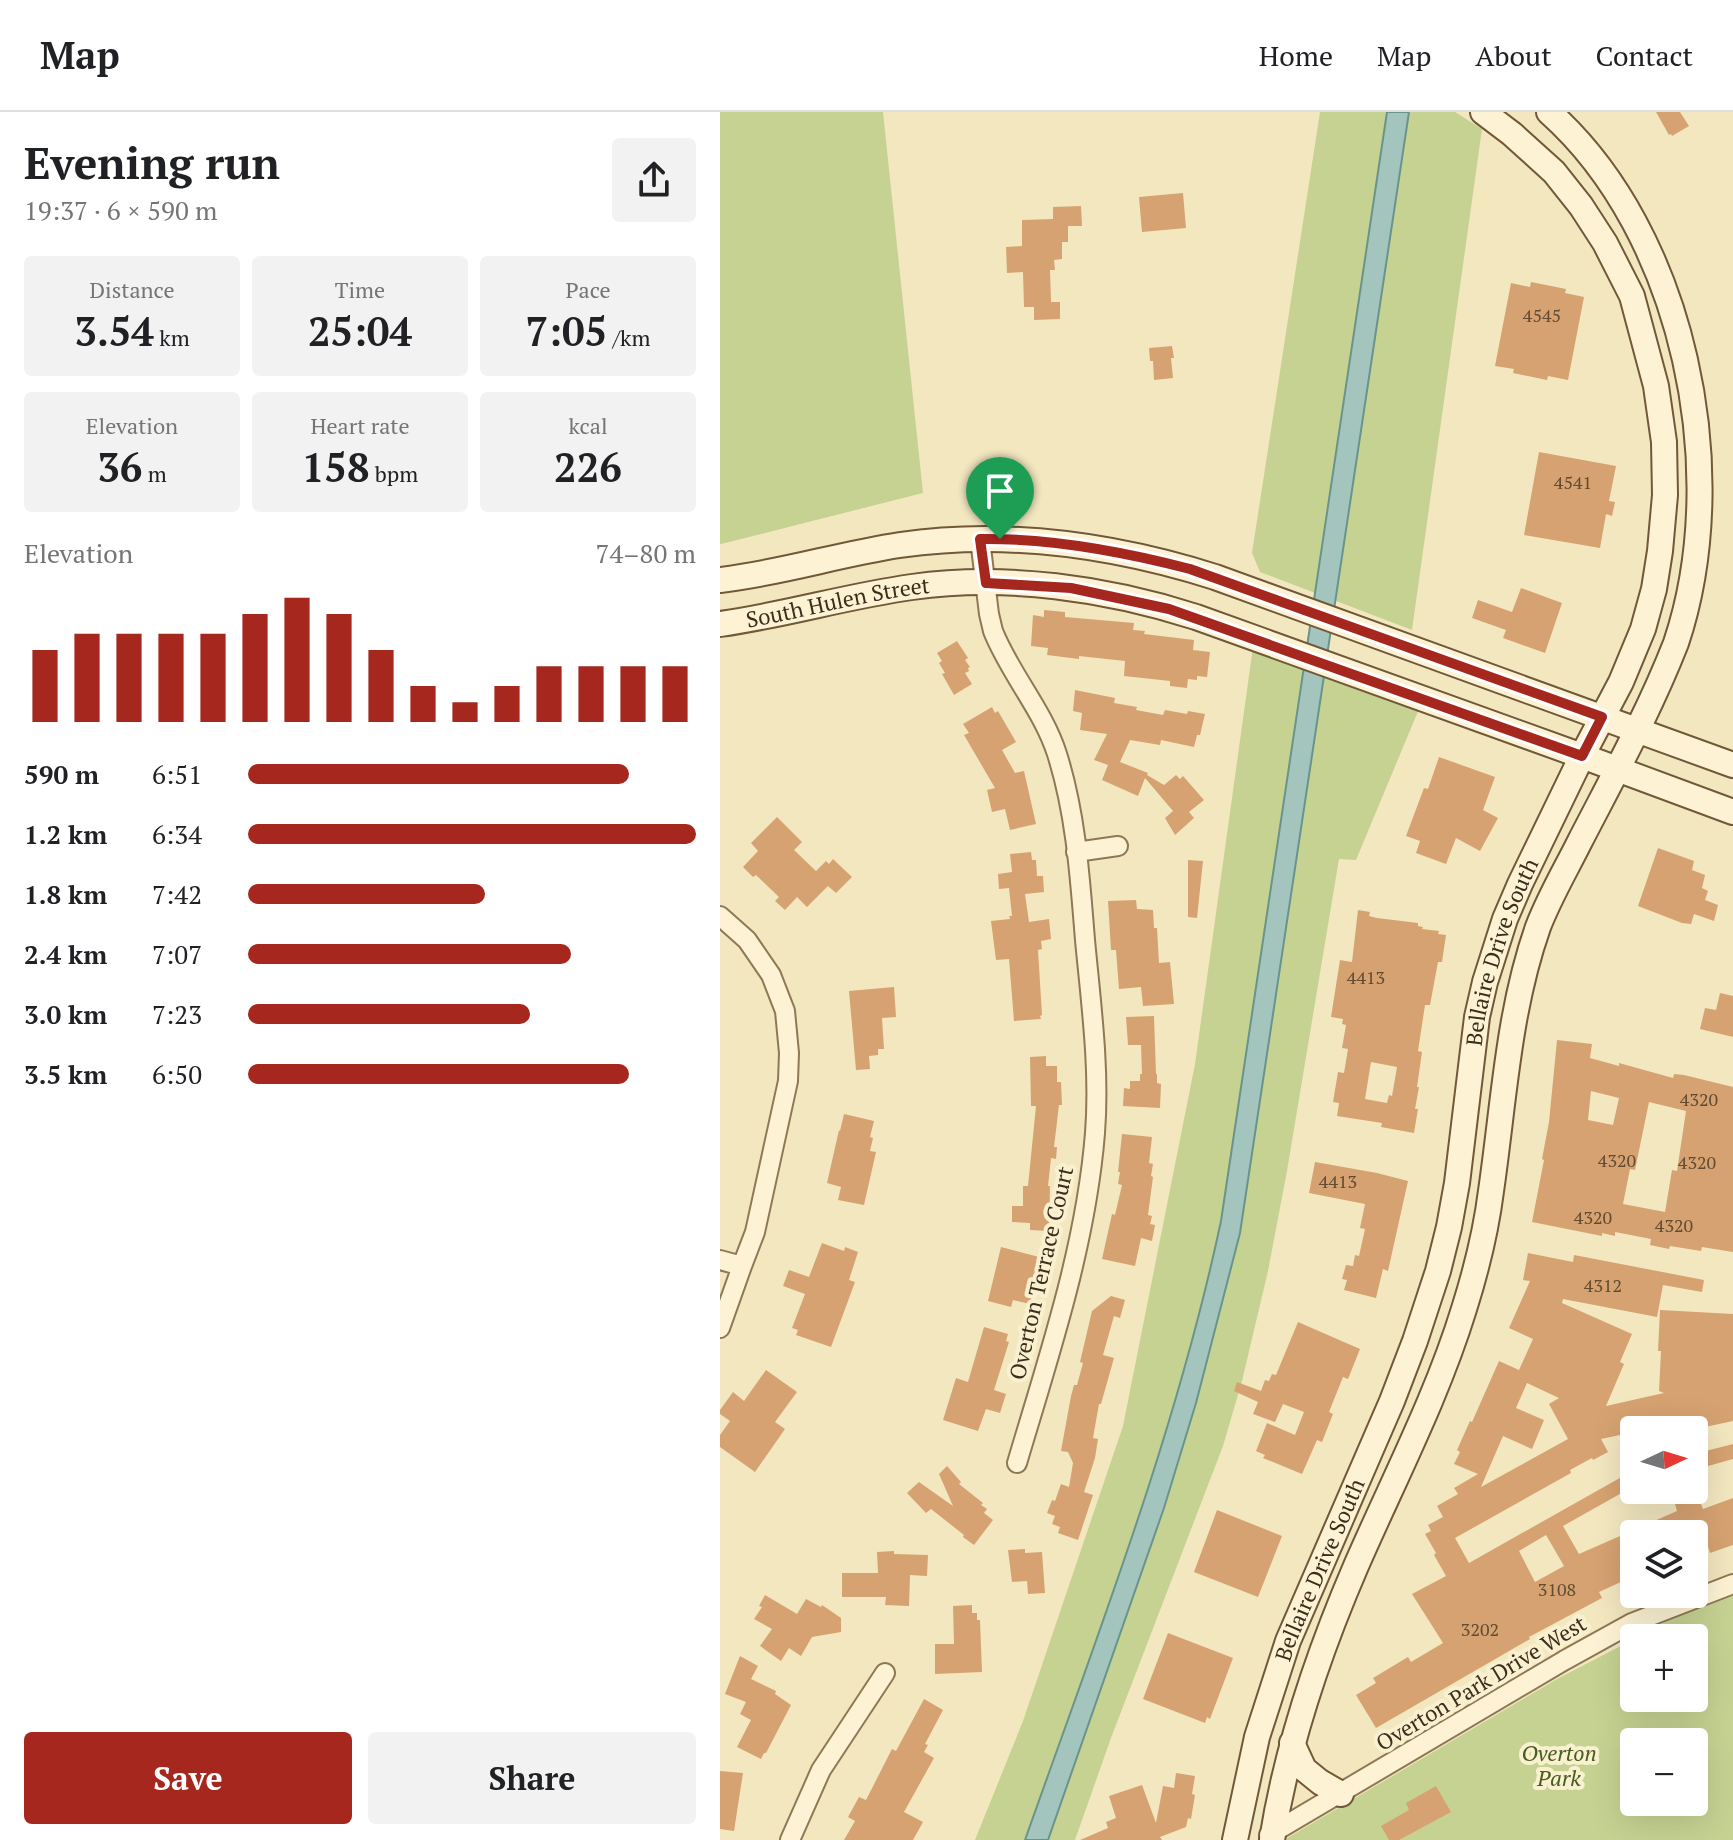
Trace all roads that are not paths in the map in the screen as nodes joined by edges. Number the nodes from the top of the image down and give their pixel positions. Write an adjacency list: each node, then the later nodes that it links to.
1 (1483, 112): 4 (main road, Bellaire Drive South)
2 (1549, 112): 3 (main road, Bellaire Drive South)
3 (1658, 267): 4 (main road); 5 (main road, Bellaire Drive South)
4 (1632, 296): 5 (main road); 6 (main road, Bellaire Drive South)
5 (1671, 300): 7 (main road, Bellaire Drive South)
6 (1650, 362): 7 (main road); 12 (main road, Bellaire Drive South)
7 (1704, 485): 13 (main road, Bellaire Drive South)
8 (980, 539): 9 (main road, South Hulen Street); 10 (street, Overton Terrace Court); 12 (main road, South Hulen Street)
9 (720, 580)
10 (986, 583): 11 (main road, South Hulen Street); 14 (main road, South Hulen Street); 19 (street, Overton Terrace Court)
11 (720, 624)
12 (1602, 717): 13 (main road, South Hulen Street); 14 (main road, Bellaire Drive South)
13 (1637, 730): 15 (main road, South Hulen Street); 16 (main road, Bellaire Drive South)
14 (1582, 756): 16 (main road, South Hulen Street); 21 (main road, Bellaire Drive South)
15 (1733, 765)
16 (1617, 769): 17 (main road, South Hulen Street); 22 (main road, Bellaire Drive South)
17 (1733, 812)
18 (1118, 846): 19 (street)
19 (1076, 852): 28 (street, Overton Terrace Court)
20 (720, 916): 26 (street)
21 (1485, 982): 22 (main road); 23 (main road, Bellaire Drive South)
22 (1519, 992): 24 (main road, Bellaire Drive South)
23 (1449, 1227): 24 (main road); 29 (main road, Bellaire Drive South)
24 (1484, 1233): 30 (main road, Bellaire Drive South)
25 (720, 1260): 26 (street)
26 (742, 1266): 27 (street)
27 (720, 1328)
28 (1017, 1463)
29 (1325, 1554): 30 (main road); 37 (main road, Bellaire Drive South)
30 (1355, 1569): 33 (main road, Bellaire Drive South)
31 (1733, 1584): 34 (street, Overton Park Drive West)
32 (885, 1673): 36 (street)
33 (1292, 1743): 34 (main road); 35 (main road, Bellaire Drive South)
34 (1341, 1794): 35 (street, Overton Park Drive West)
35 (1269, 1838)
36 (790, 1840)
37 (1235, 1840)

